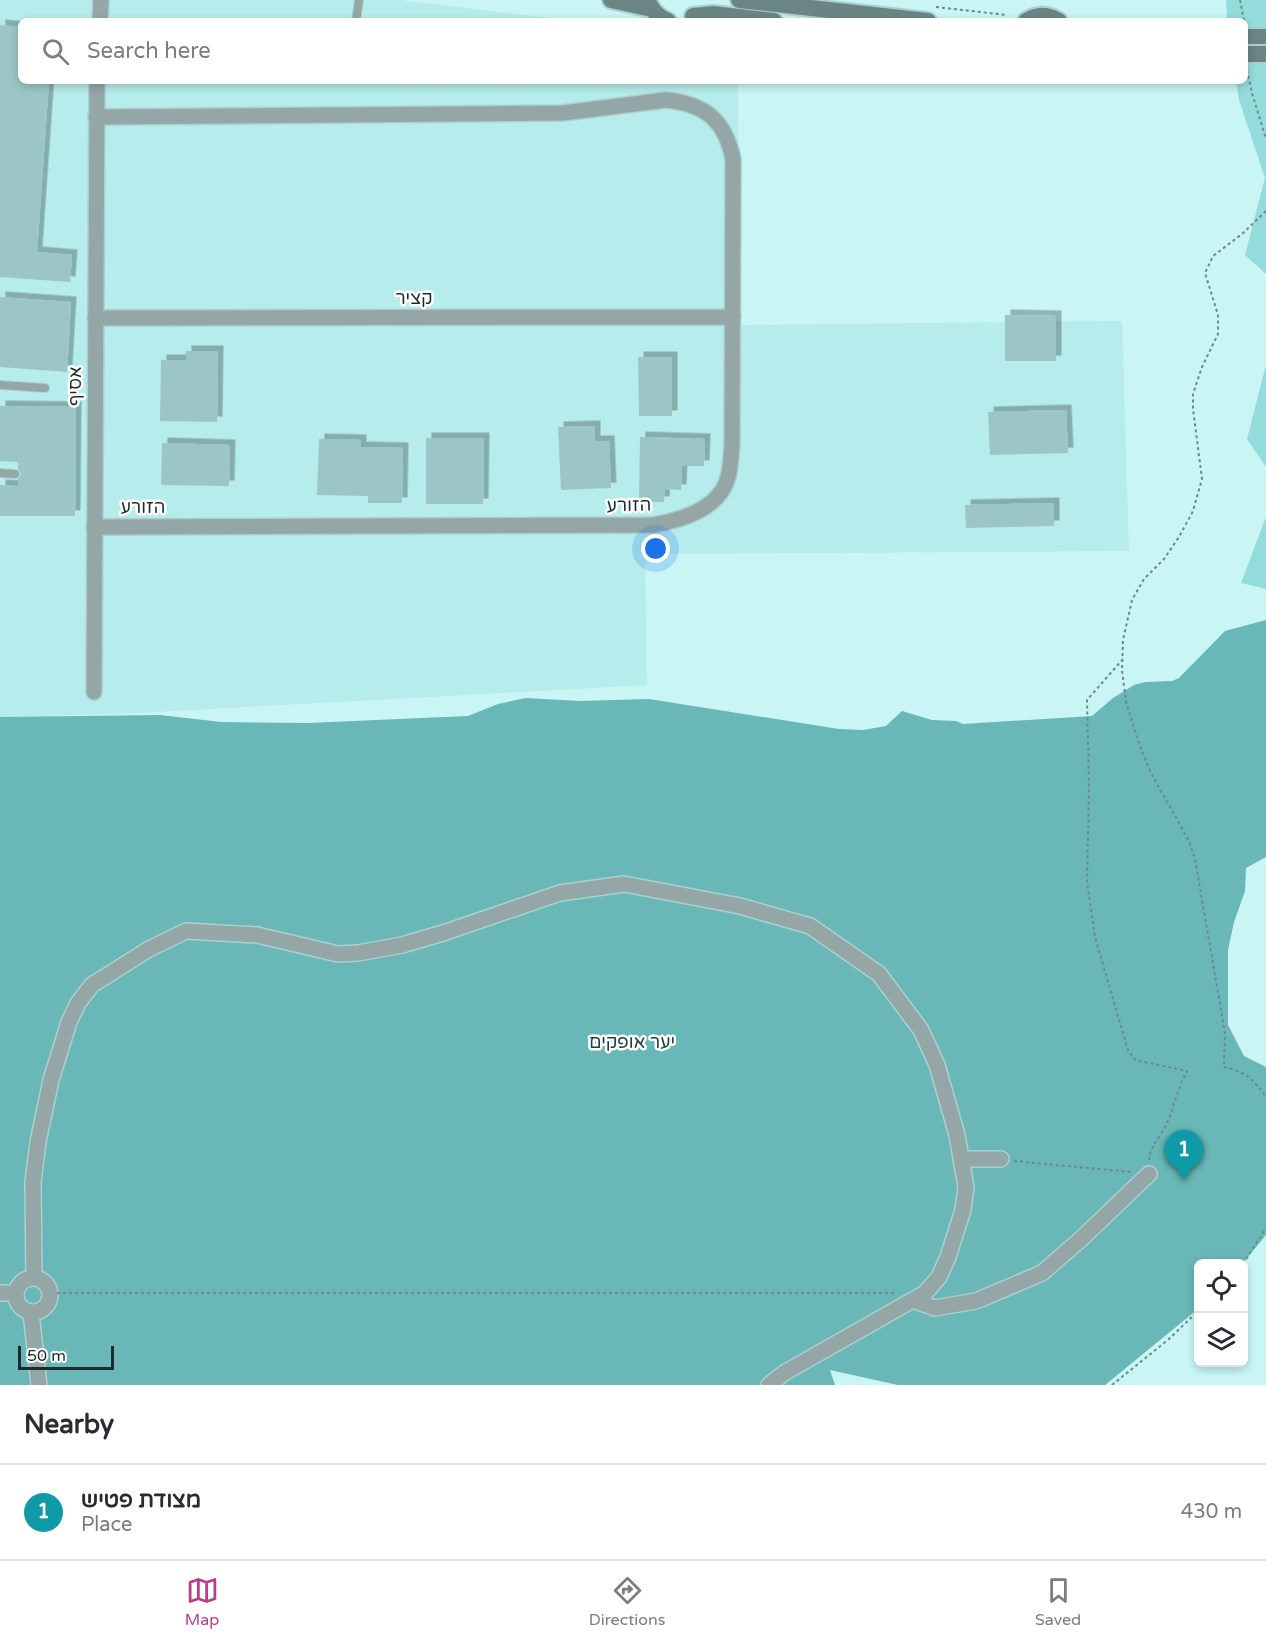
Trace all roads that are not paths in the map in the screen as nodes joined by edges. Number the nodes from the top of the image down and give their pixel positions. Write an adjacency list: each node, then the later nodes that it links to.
1 (101, 0): 8 (street)
2 (359, 0): 9 (lane)
3 (611, 0): 6 (main road)
4 (703, 0): 11 (main road)
5 (739, 0): 7 (main road)
6 (650, 5): 10 (main road)
7 (927, 14)
8 (100, 18)
9 (356, 18)
10 (662, 18)
11 (690, 18)
12 (694, 18): 13 (main road)
13 (748, 18)
14 (1034, 18): 15 (main road)
15 (1053, 18)
16 (1248, 37): 17 (main road)
17 (1266, 37)
18 (1248, 54): 19 (main road, bridge)
19 (1266, 54)
20 (97, 84): 21 (street, אסיף)
21 (96, 117): 22 (street, הזורע); 23 (street, אסיף)
22 (733, 317): 23 (street, קציר); 28 (street, הזורע)
23 (95, 318): 28 (street, אסיף)
24 (0, 385): 25 (lane)
25 (45, 388)
26 (0, 473): 27 (lane)
27 (15, 474)
28 (94, 527): 29 (street, אסיף)
29 (94, 692)
30 (961, 1159): 31 (street); 33 (street); 36 (street)
31 (1001, 1159)
32 (1149, 1174): 36 (street)
33 (34, 1278): 35 (street); 37 (street)
34 (0, 1293): 35 (street)
35 (16, 1293): 37 (street)
36 (907, 1296): 39 (street)
37 (31, 1313): 38 (street)
38 (39, 1385)
39 (769, 1385)

